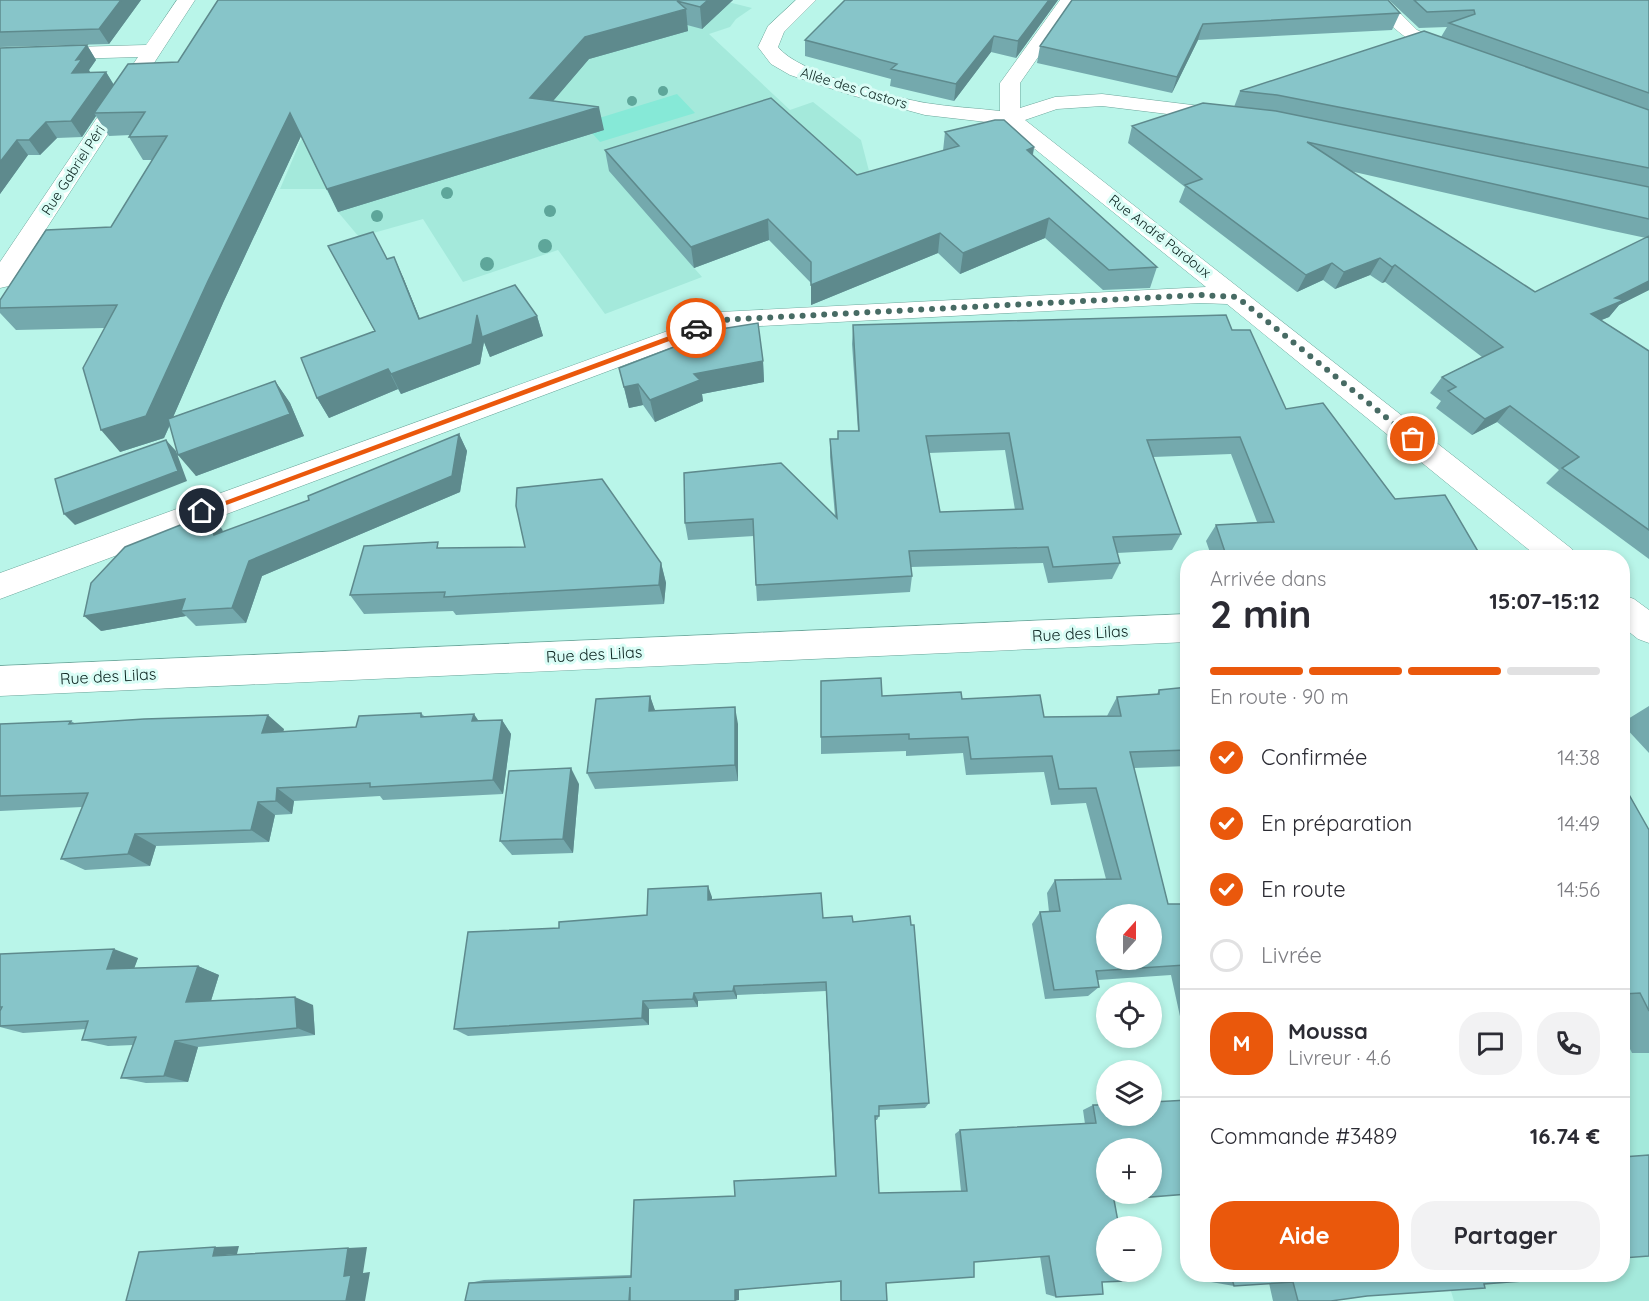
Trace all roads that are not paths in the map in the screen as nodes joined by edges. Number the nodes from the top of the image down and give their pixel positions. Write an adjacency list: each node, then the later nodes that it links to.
1 (186, 0): 5 (street, Rue Gabriel Péri)
2 (807, 0): 9 (street, Allée des Castors)
3 (1069, 0): 9 (street)
4 (1377, 0): 7 (street)
5 (151, 51): 6 (street); 10 (street, Rue Gabriel Péri)
6 (0, 55)
7 (1469, 59)
8 (1248, 117): 9 (street)
9 (1010, 118): 11 (street, Rue André Pardoux)
10 (0, 280)
11 (1237, 297): 12 (street, Rue André Pardoux); 13 (street)
12 (1551, 550)
13 (0, 586)
14 (1630, 614): 16 (street)
15 (1180, 628): 17 (street, Rue des Lilas)
16 (1649, 629)
17 (0, 681)

